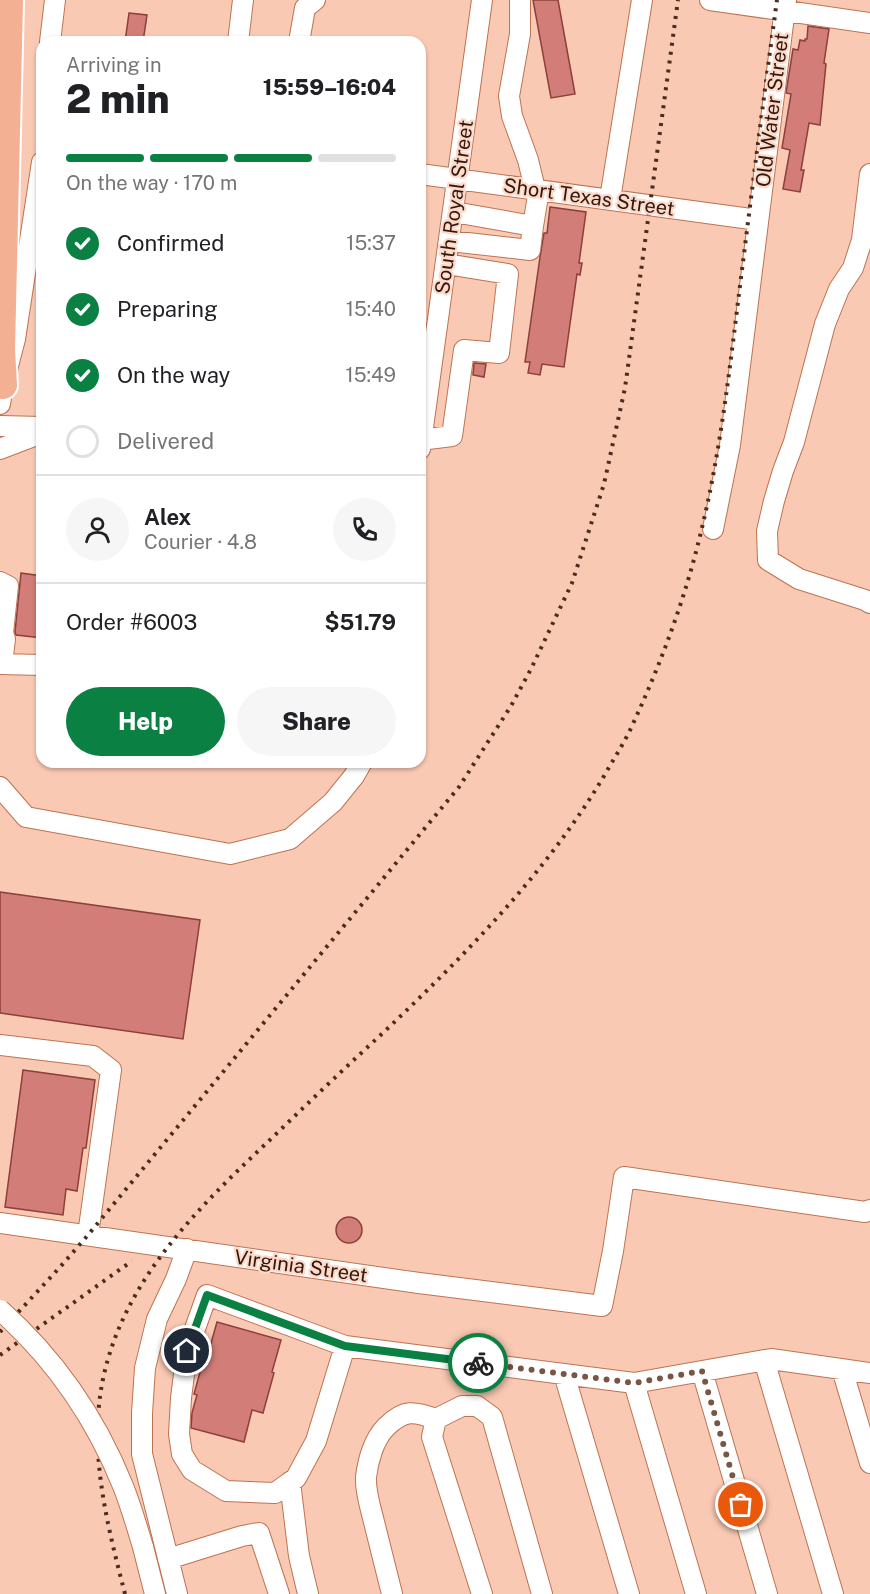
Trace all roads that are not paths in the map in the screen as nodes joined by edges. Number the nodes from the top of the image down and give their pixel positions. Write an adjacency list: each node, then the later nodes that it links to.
1 (9, 0): 25 (highway)
2 (55, 0): 11 (street)
3 (243, 0): 12 (street)
4 (482, 0): 16 (street, South Royal Street)
5 (520, 0): 17 (street)
6 (642, 0): 18 (street)
7 (710, 0): 9 (street)
8 (306, 3): 13 (street)
9 (785, 5): 10 (street); 21 (street, Old Water Street)
10 (870, 23)
11 (51, 36)
12 (238, 36)
13 (300, 36)
14 (870, 174): 34 (street)
15 (426, 175): 16 (street, Short Texas Street)
16 (458, 179): 17 (street, Short Texas Street); 20 (street, South Royal Street)
17 (537, 190): 18 (street, Short Texas Street); 22 (street)
18 (610, 200): 21 (street, Short Texas Street)
19 (36, 201): 25 (street)
20 (454, 212): 22 (street); 23 (street, South Royal Street)
21 (758, 219): 32 (street, Old Water Street)
22 (534, 226): 23 (street)
23 (450, 241): 24 (street, South Royal Street)
24 (446, 264): 26 (street, South Royal Street); 30 (street)
25 (1, 395)
26 (426, 402)
27 (0, 426): 28 (street)
28 (36, 427)
29 (36, 435): 31 (street)
30 (426, 442)
31 (0, 448)
32 (713, 529)
33 (0, 582): 35 (street)
34 (870, 603)
35 (1, 664): 36 (street)
36 (36, 665)
37 (359, 768): 38 (street)
38 (0, 787)
39 (0, 1045): 42 (street)
40 (870, 1210): 43 (street, Virginia Street)
41 (0, 1223): 42 (street, Virginia Street)
42 (88, 1235): 43 (street, Virginia Street)
43 (187, 1249): 55 (street)
44 (0, 1310): 56 (street, bridge)
45 (345, 1346): 50 (street); 54 (street); 54 (street)
46 (764, 1360): 47 (street); 48 (street); 66 (street)
47 (842, 1369): 49 (street); 53 (street)
48 (702, 1371): 51 (street); 65 (street)
49 (870, 1373)
50 (564, 1374): 51 (street); 63 (street)
51 (634, 1383): 64 (street)
52 (436, 1419): 60 (street); 61 (street); 62 (street)
53 (870, 1462)
54 (290, 1482): 59 (street)
55 (168, 1559): 57 (street); 58 (street)
56 (155, 1594)
57 (177, 1594)
58 (279, 1594)
59 (308, 1594)
60 (392, 1594)
61 (482, 1594)
62 (542, 1594)
63 (629, 1594)
64 (696, 1594)
65 (767, 1594)
66 (833, 1594)

